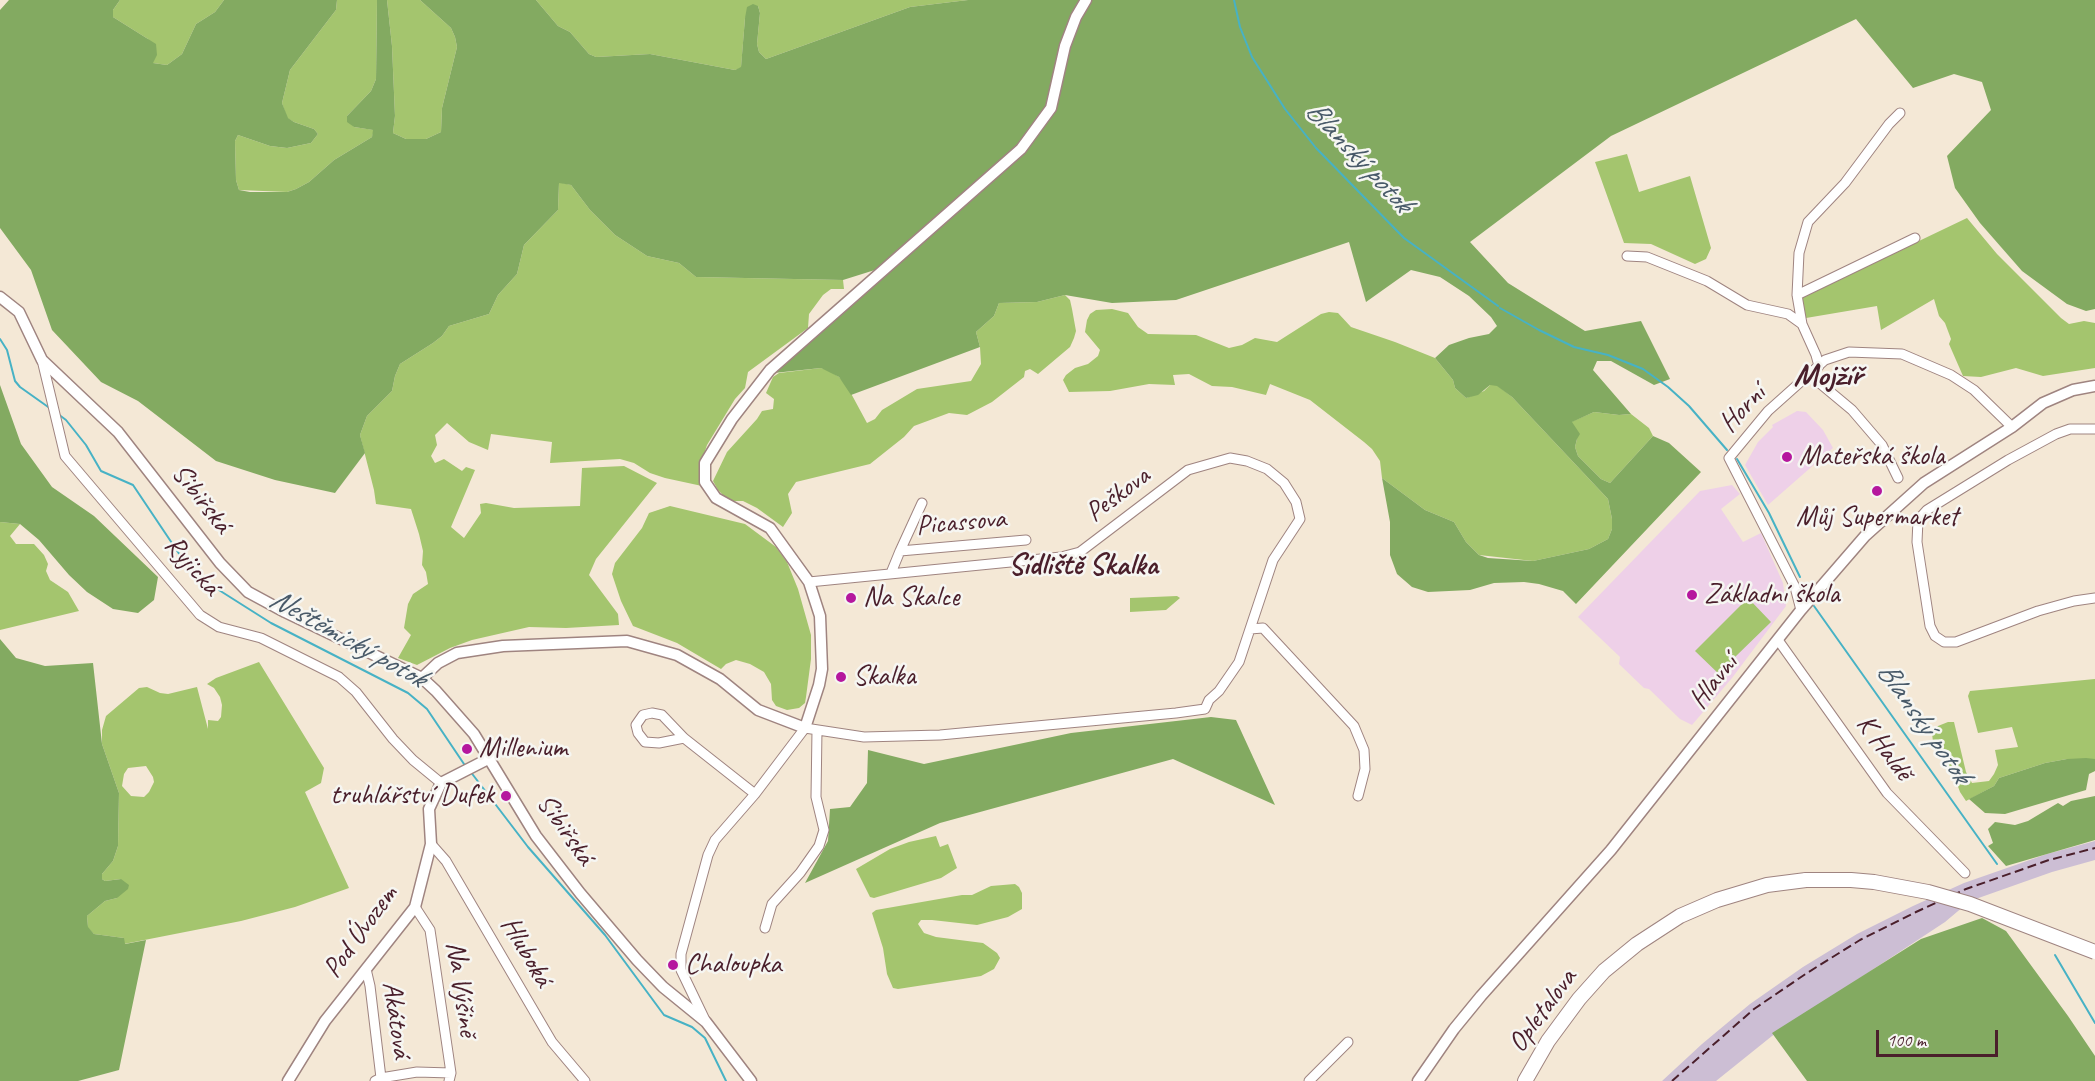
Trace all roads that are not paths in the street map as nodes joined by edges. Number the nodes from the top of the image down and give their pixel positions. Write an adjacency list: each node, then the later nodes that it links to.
1 (1086, 0): 19 (street)
2 (1900, 113): 5 (street)
3 (1915, 238): 5 (street)
4 (1627, 256): 7 (street)
5 (1797, 295): 7 (street)
6 (0, 297): 8 (street, Ryjická)
7 (1802, 324): 9 (street)
8 (42, 360): 24 (street, Sibiřská); 29 (street, Ryjická)
9 (1819, 366): 10 (street); 12 (street)
10 (1810, 375): 14 (street); 21 (street, Horní)
11 (2095, 386): 12 (street, Hlavní)
12 (2012, 427): 21 (street, Hlavní)
13 (2095, 429): 20 (street)
14 (1898, 478)
15 (922, 503): 17 (street, Picassova)
16 (1026, 540): 17 (street, Picassova)
17 (900, 551): 18 (street, Picassova)
18 (891, 573): 19 (street, Peškova); 22 (street, Peškova)
19 (809, 582): 25 (street)
20 (2095, 598)
21 (1801, 610): 23 (street, Hlavní)
22 (1250, 629): 26 (street, Peškova); 31 (street)
23 (1778, 640): 33 (street, K Haldě); 46 (street, Hlavní)
24 (422, 678): 25 (street); 28 (street, Sibiřská)
25 (805, 728): 26 (street, Peškova); 30 (street)
26 (817, 730): 35 (street)
27 (684, 738): 27 (street); 30 (street)
28 (490, 758): 29 (street); 38 (street, Sibiřská)
29 (441, 783): 32 (street, Pod Úvozem)
30 (755, 794): 38 (street)
31 (1358, 796)
32 (431, 844): 34 (street, Pod Úvozem); 43 (street, Hluboká)
33 (1965, 873)
34 (415, 908): 37 (street, Pod Úvozem); 40 (street, Na Výšině)
35 (765, 928)
36 (2095, 952): 47 (main road, Opletalova, bridge)
37 (366, 969): 41 (street, Akátová); 42 (street, Pod Úvozem)
38 (706, 1022): 44 (street, Sibiřská)
39 (1348, 1042): 45 (street)
40 (450, 1077): 41 (street)
41 (378, 1080)
42 (288, 1081)
43 (585, 1081)
44 (751, 1081)
45 (1309, 1081)
46 (1418, 1081)
47 (1525, 1081)

